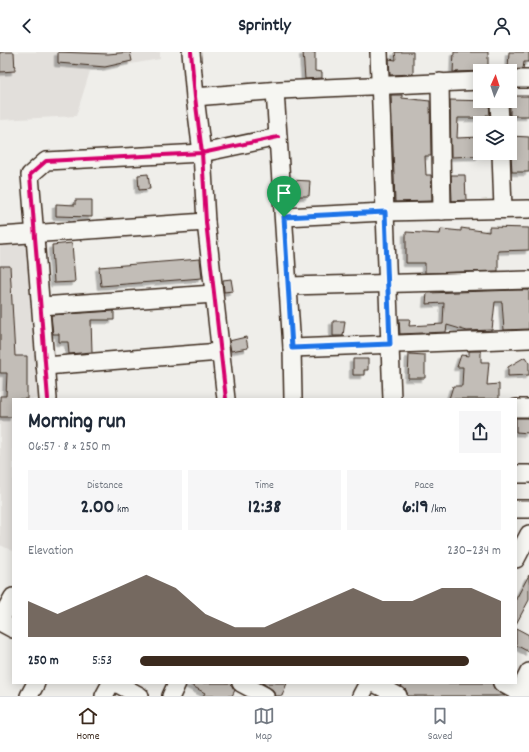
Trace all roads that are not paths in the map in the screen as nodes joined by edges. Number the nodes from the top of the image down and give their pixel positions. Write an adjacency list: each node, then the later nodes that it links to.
1 (191, 52): 9 (street)
2 (379, 52): 7 (street)
3 (517, 79): 4 (street)
4 (529, 79)
5 (473, 81): 6 (street)
6 (440, 82): 7 (street); 15 (street)
7 (381, 85): 8 (street); 16 (street)
8 (275, 91): 9 (street); 10 (street)
9 (195, 97): 11 (street)
10 (278, 136): 11 (street); 17 (street)
11 (202, 153): 18 (street); 19 (street)
12 (501, 160): 14 (street)
13 (529, 208): 14 (street)
14 (503, 209): 15 (street)
15 (442, 211): 16 (street)
16 (385, 212): 17 (street); 22 (street)
17 (284, 217): 23 (street)
18 (206, 222): 19 (street); 24 (street)
19 (36, 233): 20 (street); 25 (street)
20 (0, 236)
21 (529, 280): 22 (street)
22 (388, 283): 23 (street); 27 (street)
23 (288, 286): 28 (street)
24 (214, 294): 25 (street); 29 (street)
25 (41, 306): 30 (street)
26 (529, 339): 27 (street)
27 (390, 344): 28 (street); 34 (street)
28 (292, 348): 33 (street)
29 (220, 352): 30 (street); 32 (street)
30 (45, 366): 31 (street)
31 (48, 398)
32 (226, 398)
33 (293, 398)
34 (392, 398)
35 (517, 408): 36 (street)
36 (529, 408)
37 (517, 474): 38 (street)
38 (529, 474)
39 (517, 509): 40 (street)
40 (529, 509)
41 (529, 534): 42 (street)
42 (517, 556)
43 (12, 599): 44 (street)
44 (0, 621): 45 (street)
45 (12, 628)
46 (529, 672): 55 (street)
47 (35, 684): 56 (street)
48 (110, 684): 57 (street)
49 (118, 684): 58 (street)
50 (176, 684): 59 (street)
51 (243, 684): 60 (street)
52 (367, 684): 61 (street)
53 (376, 684): 62 (street)
54 (504, 684): 55 (street)
55 (522, 694)
56 (29, 696)
57 (104, 696)
58 (140, 696)
59 (170, 696)
60 (265, 696)
61 (361, 696)
62 (398, 696)

